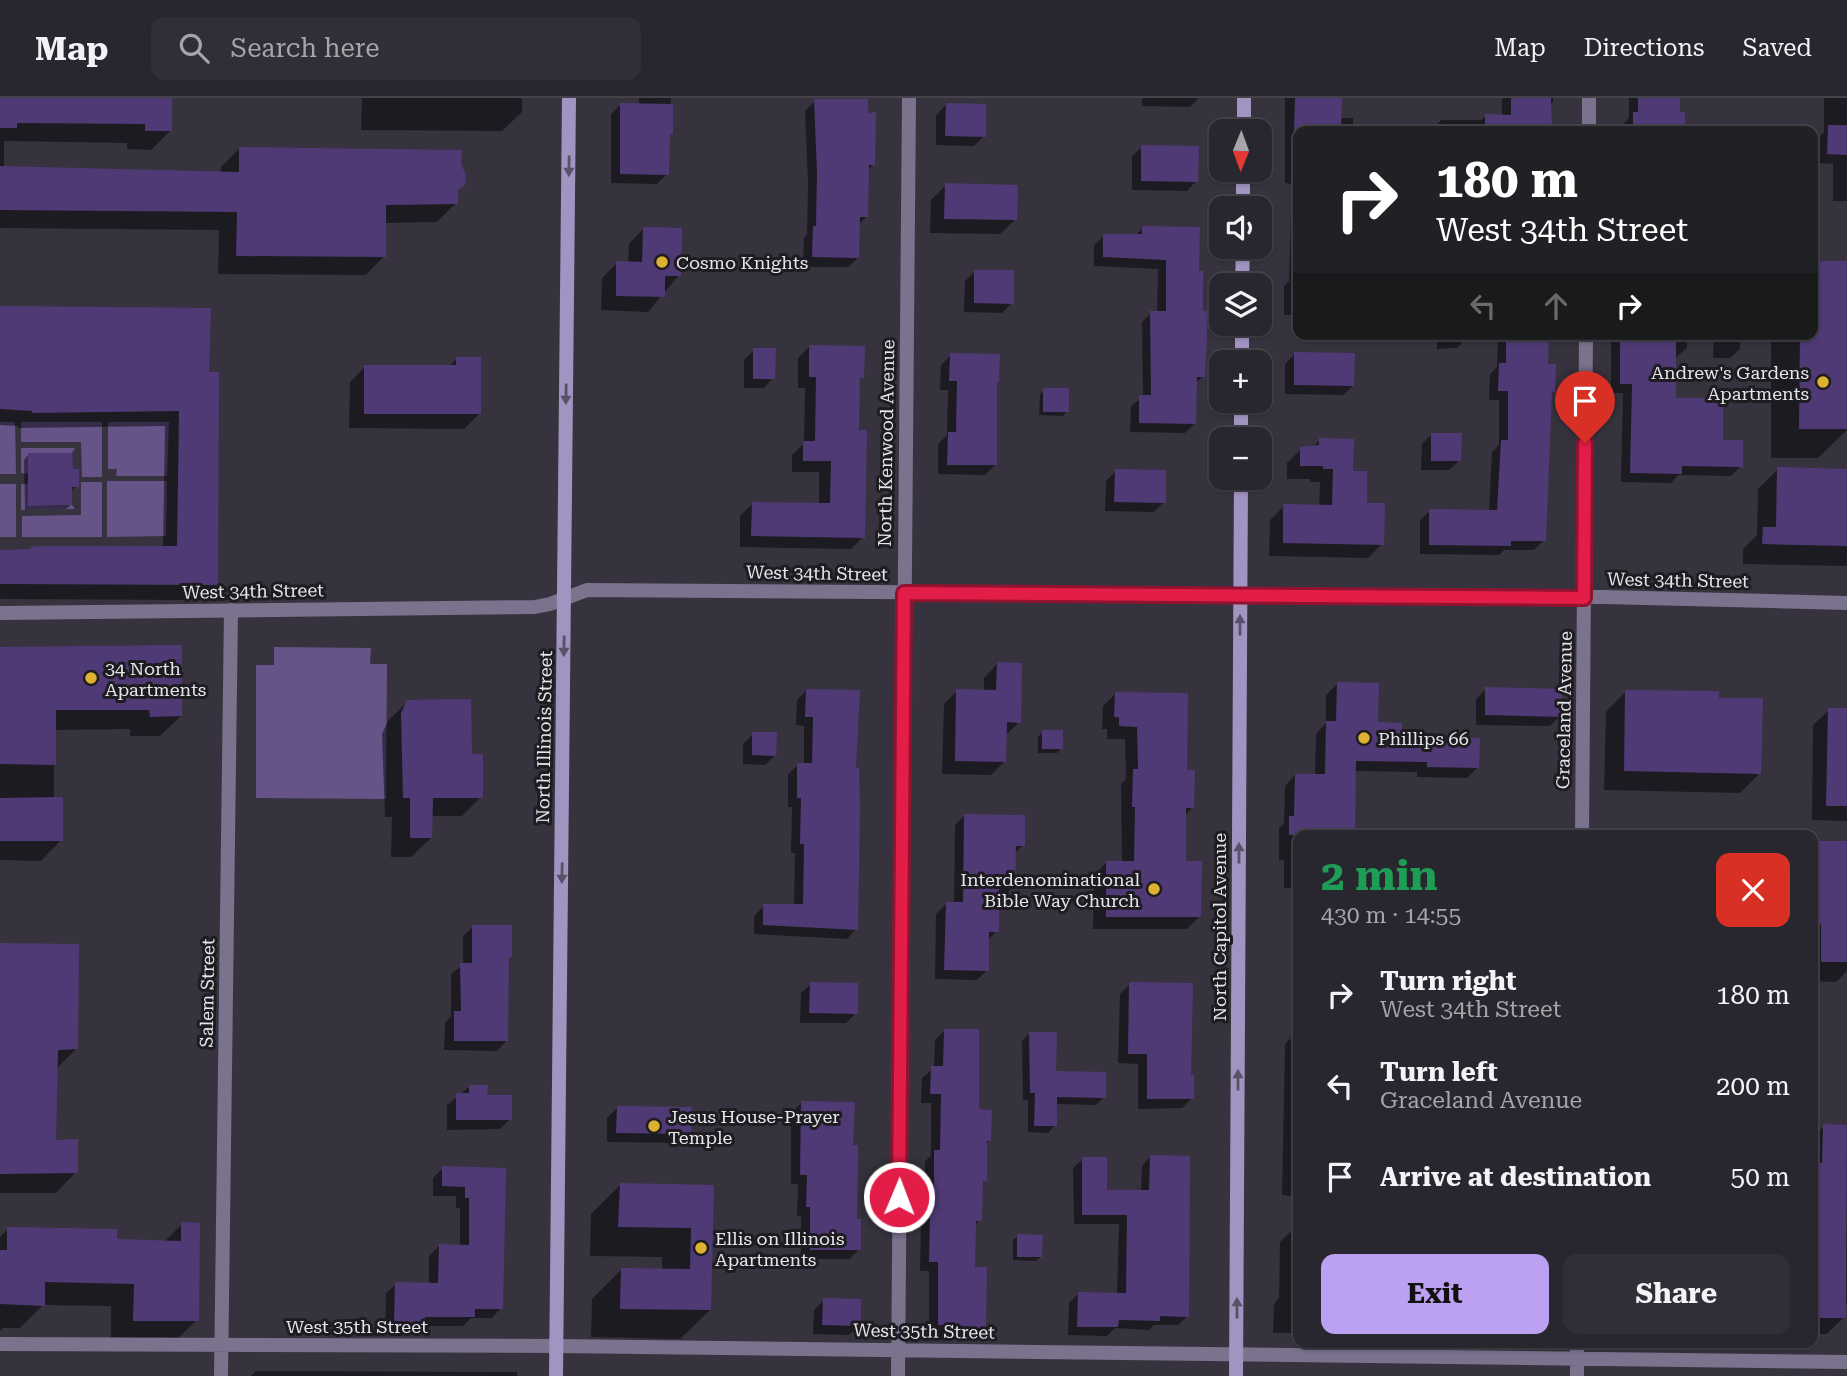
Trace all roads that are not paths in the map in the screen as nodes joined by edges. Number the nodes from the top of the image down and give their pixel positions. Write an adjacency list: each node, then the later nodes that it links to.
1 (569, 98): 11 (main road, North Illinois Street, one-way to 11)
2 (909, 98): 9 (street, North Kenwood Avenue)
3 (1244, 98): 5 (main road)
4 (1589, 98): 6 (street)
5 (1244, 119)
6 (1589, 126)
7 (1586, 340): 12 (street, Graceland Avenue)
8 (1241, 490): 10 (main road, North Capitol Avenue)
9 (904, 593): 10 (street, West 34th Street); 11 (street, West 34th Street); 21 (street, North Kenwood Avenue)
10 (1240, 594): 12 (street, West 34th Street); 22 (main road, North Capitol Avenue, one-way to 10)
11 (565, 598): 14 (street, West 34th Street); 19 (main road, North Illinois Street, one-way to 19)
12 (1584, 598): 13 (street, West 34th Street); 16 (street, Graceland Avenue)
13 (1847, 603)
14 (231, 610): 15 (street, West 34th Street); 18 (street, Salem Street)
15 (0, 613)
16 (1582, 830)
17 (0, 1344): 18 (street, West 35th Street)
18 (222, 1346): 19 (street, West 35th Street); 25 (street, Salem Street)
19 (556, 1346): 21 (street, West 35th Street); 26 (main road, North Illinois Street)
20 (1577, 1348): 23 (street)
21 (898, 1350): 22 (street, West 35th Street); 27 (street, North Kenwood Avenue)
22 (1236, 1354): 23 (street, West 35th Street); 28 (main road, North Capitol Avenue)
23 (1577, 1359): 24 (street, West 35th Street); 29 (street)
24 (1847, 1362)
25 (221, 1376)
26 (556, 1376)
27 (898, 1376)
28 (1236, 1376)
29 (1577, 1376)

